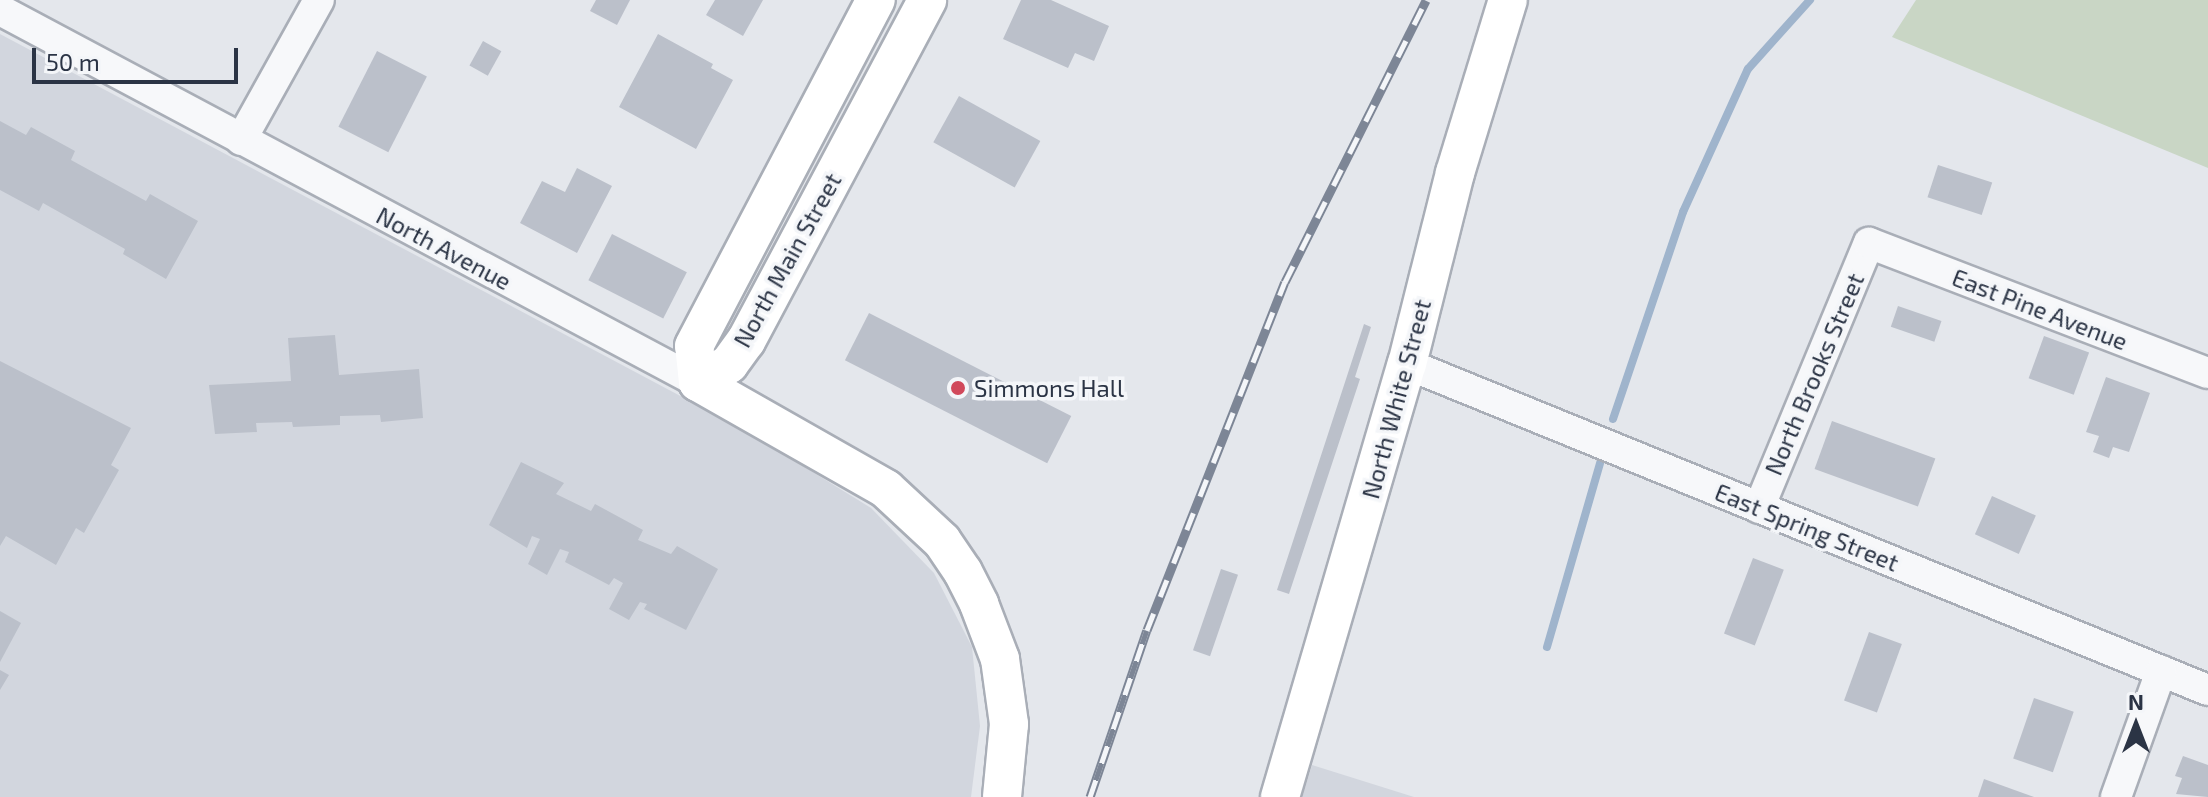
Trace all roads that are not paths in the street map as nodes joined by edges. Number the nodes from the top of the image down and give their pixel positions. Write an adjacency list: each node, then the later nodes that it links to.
1 (319, 0): 6 (street)
2 (876, 0): 10 (main road, North Main Street)
3 (927, 0): 10 (main road, North Main Street)
4 (1508, 0): 8 (main road, North White Street)
5 (0, 10): 6 (street, North Avenue)
6 (241, 140): 10 (street, North Avenue)
7 (1871, 244): 9 (street, East Pine Avenue); 11 (street, North Brooks Street)
8 (1407, 364): 11 (street, East Spring Street); 15 (main road, North White Street)
9 (2208, 373)
10 (698, 382): 14 (main road, North Avenue)
11 (1759, 508): 12 (street, East Spring Street)
12 (2161, 671): 13 (street, East Spring Street); 16 (street)
13 (2208, 690)
14 (1002, 797)
15 (1280, 797)
16 (2116, 797)

